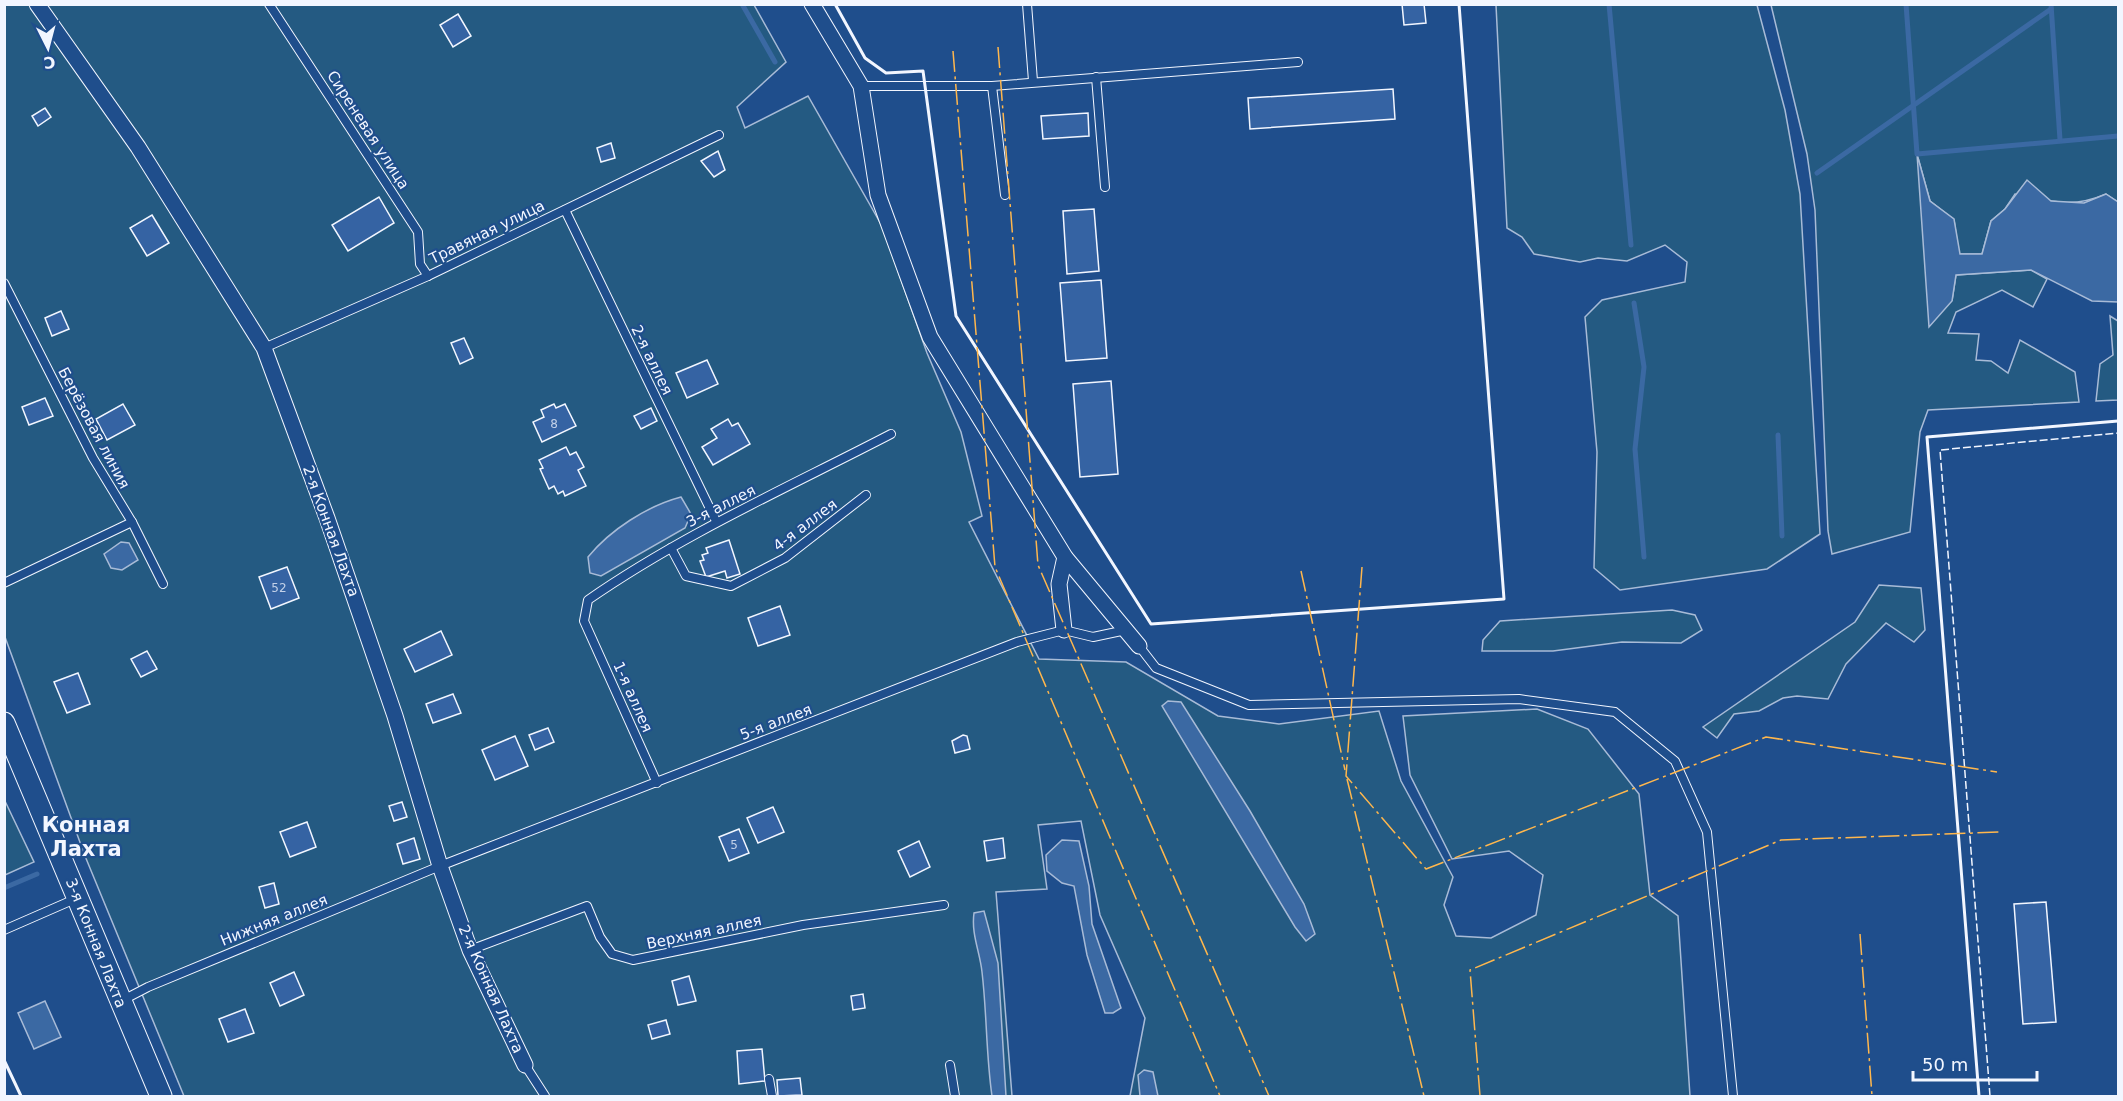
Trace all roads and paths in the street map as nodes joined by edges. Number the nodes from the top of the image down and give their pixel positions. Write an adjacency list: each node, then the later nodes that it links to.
1 (37, 4): 16 (street, 2-я Конная Лахта)
2 (269, 4): 14 (lane, Сиреневая улица)
3 (812, 4): 8 (street)
4 (1027, 4): 7 (lane)
5 (1298, 63): 6 (lane)
6 (1096, 77): 7 (lane); 11 (lane)
7 (1033, 81): 9 (lane)
8 (861, 86): 9 (lane); 22 (street)
9 (992, 86): 12 (lane)
10 (719, 135): 13 (lane, Травяная улица)
11 (1106, 186)
12 (1005, 195)
13 (565, 210): 14 (lane, Травяная улица); 20 (lane, 2-я аллея)
14 (428, 276): 16 (lane, Травяная улица)
15 (4, 282): 19 (lane, Берёзовая линия)
16 (264, 348): 31 (street, 2-я Конная Лахта)
17 (891, 434): 20 (lane, 3-я аллея)
18 (866, 495): 21 (lane, 4-я аллея)
19 (132, 522): 23 (lane); 24 (lane, Берёзовая линия)
20 (716, 522): 21 (lane, 3-я аллея)
21 (671, 548): 25 (lane, 3-я аллея)
22 (1065, 557): 26 (street); 27 (street)
23 (4, 584)
24 (164, 584)
25 (584, 621): 30 (lane, 1-я аллея)
26 (1064, 630): 27 (lane, 5-я аллея); 30 (lane, 5-я аллея)
27 (1126, 630): 28 (street)
28 (1139, 646): 44 (lane)
29 (4, 723): 32 (main road, 3-я Конная Лахта)
30 (657, 783): 31 (lane, 5-я аллея)
31 (440, 866): 35 (street, 2-я Конная Лахта); 36 (lane, Нижняя аллея)
32 (76, 898): 34 (lane); 36 (main road, 3-я Конная Лахта)
33 (944, 905): 35 (lane, Верхняя аллея)
34 (4, 930)
35 (470, 951): 37 (street, 2-я Конная Лахта)
36 (119, 1002): 40 (main road, 3-я Конная Лахта)
37 (525, 1065): 41 (lane, 2-я Конная Лахта)
38 (950, 1065): 43 (lane)
39 (769, 1079): 42 (lane)
40 (160, 1096)
41 (545, 1096)
42 (772, 1096)
43 (955, 1096)
44 (1733, 1096)

